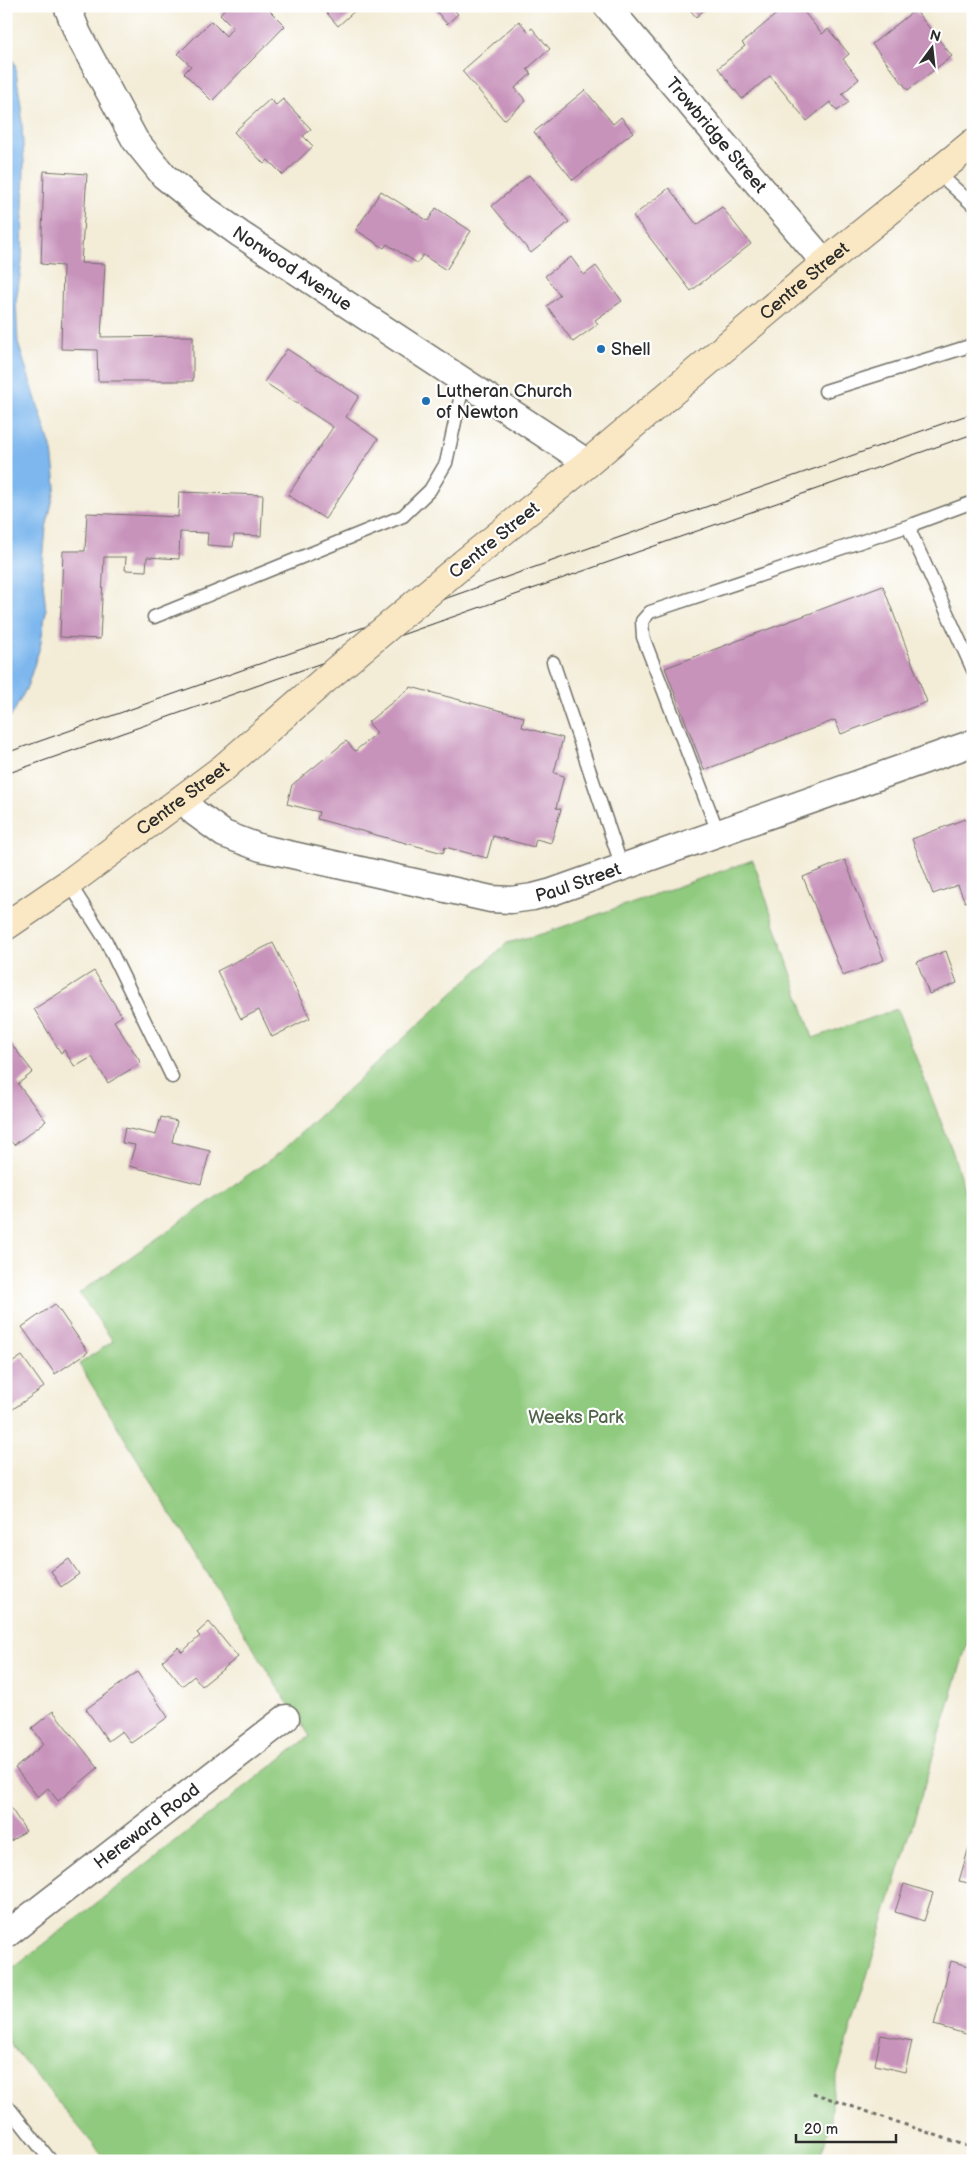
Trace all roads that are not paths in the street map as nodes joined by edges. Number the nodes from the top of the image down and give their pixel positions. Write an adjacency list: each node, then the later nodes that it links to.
1 (67, 6): 8 (street, Norwood Avenue)
2 (606, 6): 6 (street, Trowbridge Street)
3 (973, 143): 4 (main road, Centre Street)
4 (937, 172): 5 (lane); 6 (main road, Centre Street)
5 (973, 205)
6 (825, 263): 10 (main road, Centre Street)
7 (973, 345): 9 (lane)
8 (464, 381): 10 (street, Norwood Avenue); 13 (lane)
9 (826, 391)
10 (588, 463): 17 (main road, Centre Street, bridge)
11 (973, 502): 12 (lane)
12 (914, 524): 15 (lane); 18 (lane)
13 (154, 617)
14 (553, 662): 19 (lane)
15 (973, 670)
16 (973, 743): 18 (street, Paul Street)
17 (184, 798): 19 (street, Paul Street); 20 (main road, Centre Street)
18 (718, 832): 19 (street, Paul Street)
19 (622, 867)
20 (69, 883): 21 (main road, Centre Street); 22 (lane)
21 (6, 926)
22 (172, 1077)
23 (286, 1718): 24 (street, Hereward Road)
24 (6, 1935)
25 (6, 2104): 26 (lane)
26 (51, 2161)

